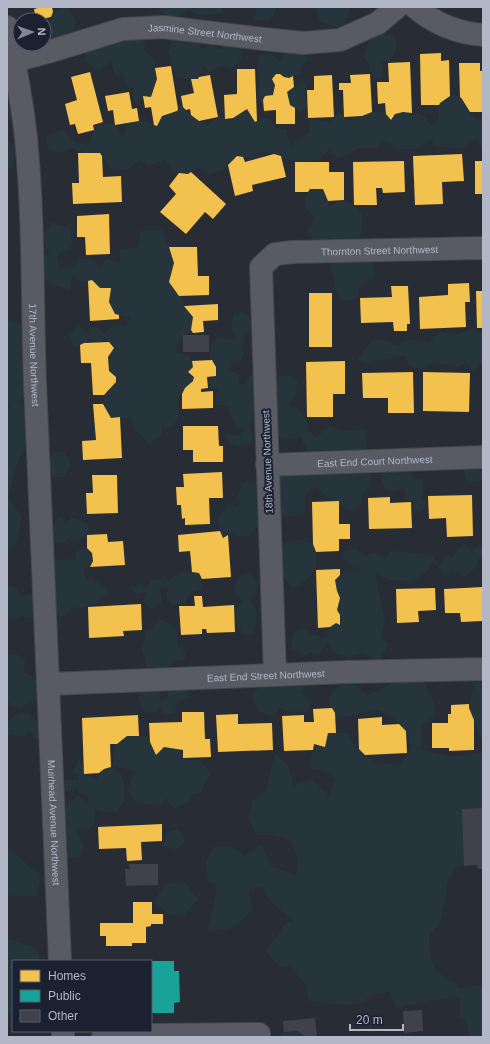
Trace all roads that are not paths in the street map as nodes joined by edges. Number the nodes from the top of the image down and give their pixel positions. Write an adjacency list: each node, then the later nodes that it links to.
1 (397, 7): 5 (street, Jasmine Street Northwest)
2 (415, 7): 4 (street)
3 (7, 27): 5 (street, 17th Avenue Northwest)
4 (483, 35)
5 (11, 63): 12 (street, 17th Avenue Northwest)
6 (483, 248): 7 (street, Thornton Street Northwest)
7 (275, 254): 9 (street, 18th Avenue Northwest)
8 (483, 457): 9 (street, East End Court Northwest)
9 (267, 465): 11 (street, 18th Avenue Northwest)
10 (483, 669): 11 (street, East End Street Northwest)
11 (275, 675): 12 (street, East End Street Northwest)
12 (49, 684): 13 (street, Muirhead Avenue Northwest)
13 (60, 960)
14 (259, 1034): 15 (street)
15 (103, 1037)

